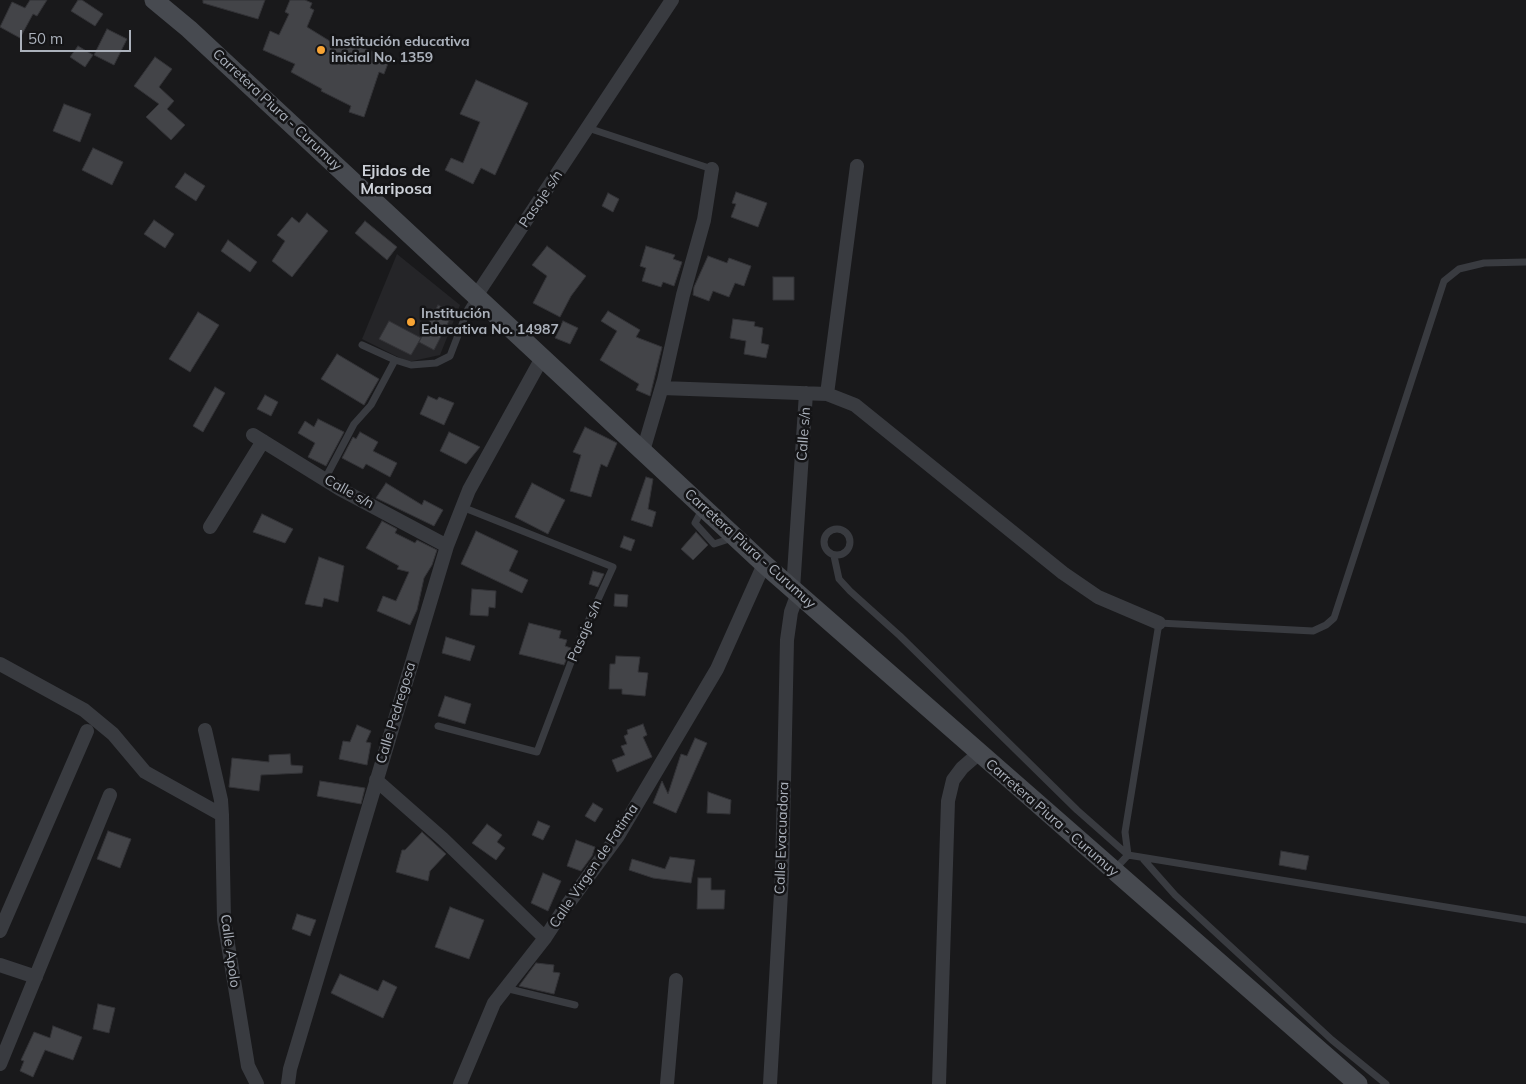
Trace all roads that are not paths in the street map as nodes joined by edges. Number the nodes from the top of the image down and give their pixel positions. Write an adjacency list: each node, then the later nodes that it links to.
1 (154, 0): 7 (main road, Carretera Piura - Curumuy)
2 (672, 0): 3 (street, Pasaje s/n)
3 (588, 128): 5 (lane); 7 (street, Pasaje s/n)
4 (857, 166): 13 (street)
5 (712, 170): 11 (street)
6 (1526, 262): 22 (lane)
7 (476, 296): 9 (main road, Carretera Piura - Curumuy); 10 (lane, Pasaje s/n)
8 (362, 345): 10 (lane, Pasaje s/n)
9 (542, 358): 14 (main road, Carretera Piura - Curumuy); 16 (street, Calle Pedregosa)
10 (396, 360): 15 (lane)
11 (662, 388): 12 (street, Calle s/n); 14 (street)
12 (806, 393): 13 (street); 21 (street, Calle s/n)
13 (827, 394): 22 (street)
14 (644, 451): 20 (main road, Carretera Piura - Curumuy)
15 (325, 479): 17 (street, Calle s/n); 18 (street, Calle s/n)
16 (462, 507): 18 (street, Calle Pedregosa); 24 (lane, Pasaje s/n)
17 (210, 527)
18 (447, 546): 28 (street, Calle Pedregosa)
19 (834, 556): 31 (lane)
20 (764, 564): 21 (main road, Carretera Piura - Curumuy); 36 (street, Calle Virgen de Fatima)
21 (796, 591): 27 (main road, Carretera Piura - Curumuy); 47 (street, Calle Evacuadora)
22 (1160, 623): 31 (lane)
23 (0, 664): 30 (street)
24 (438, 726)
25 (205, 730): 30 (street, Calle Apolo)
26 (87, 731): 35 (street)
27 (978, 754): 33 (main road, Carretera Piura - Curumuy); 48 (street)
28 (376, 780): 36 (street); 44 (street, Calle Pedregosa)
29 (110, 795): 38 (street)
30 (222, 816): 43 (street, Calle Apolo)
31 (1128, 855): 32 (lane); 33 (lane)
32 (1144, 859): 34 (lane); 50 (lane)
33 (1113, 871): 49 (main road, Carretera Piura - Curumuy)
34 (1526, 920)
35 (0, 931)
36 (545, 938): 40 (street, Calle Virgen de Fatima)
37 (0, 965): 38 (street)
38 (36, 977): 42 (street)
39 (676, 980): 46 (street)
40 (505, 988): 41 (lane); 45 (street, Calle Virgen de Fatima)
41 (575, 1005)
42 (0, 1064)
43 (257, 1084)
44 (288, 1084)
45 (460, 1084)
46 (667, 1084)
47 (770, 1084)
48 (939, 1084)
49 (1358, 1084)
50 (1386, 1084)

